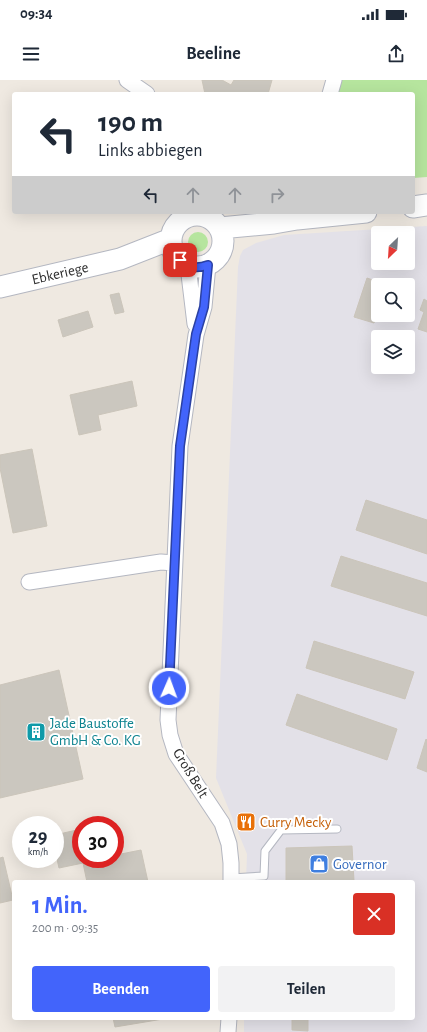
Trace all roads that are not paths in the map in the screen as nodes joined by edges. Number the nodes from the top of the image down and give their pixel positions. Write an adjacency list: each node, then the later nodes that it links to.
1 (127, 80): 3 (street)
2 (334, 80): 4 (street)
3 (144, 92)
4 (331, 92)
5 (427, 205): 6 (street)
6 (415, 207)
7 (332, 214): 8 (street)
8 (297, 216): 9 (street)
9 (202, 222): 10 (street); 10 (street)
10 (186, 257): 11 (street, Ebkeriege); 12 (street, Groß Belt)
11 (0, 287)
12 (174, 563): 13 (street); 15 (street, Groß Belt)
13 (29, 582)
14 (337, 829): 15 (lane)
15 (231, 880)
16 (229, 1020): 17 (street)
17 (228, 1032)

